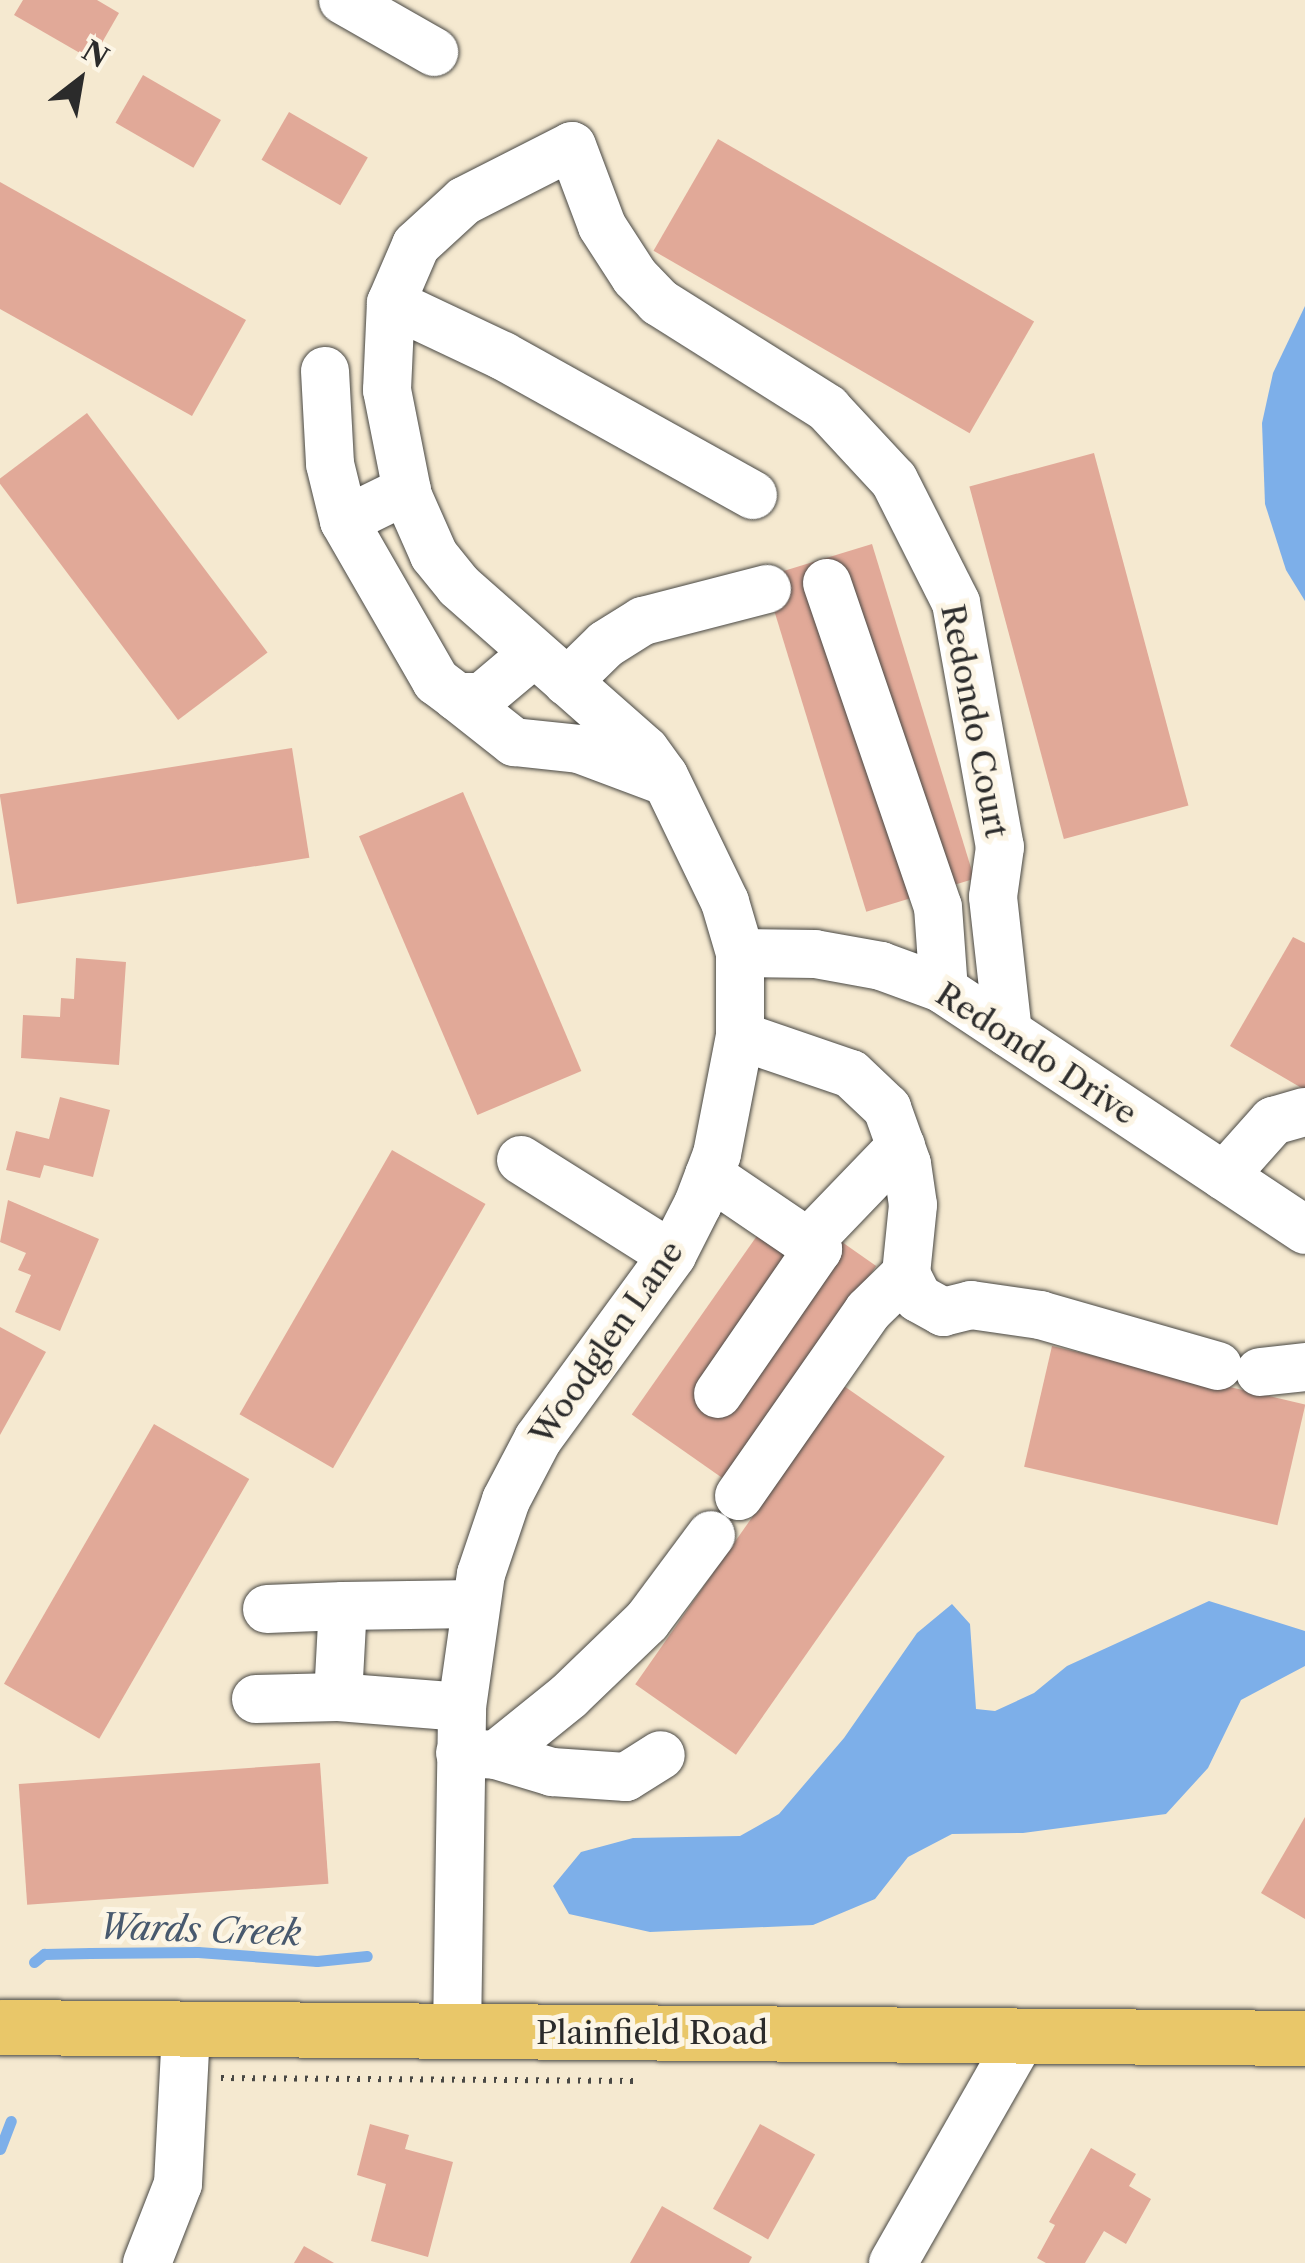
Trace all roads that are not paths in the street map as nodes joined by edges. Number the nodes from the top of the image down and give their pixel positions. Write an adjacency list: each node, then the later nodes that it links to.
1 (343, 0): 2 (street)
2 (434, 52)
3 (572, 146): 4 (street, Woodglen Lane); 16 (street, Redondo Court)
4 (390, 303): 6 (street, Woodglen Lane); 7 (street)
5 (325, 370): 8 (street)
6 (407, 490): 8 (street); 11 (street, Woodglen Lane)
7 (753, 495)
8 (344, 522): 12 (street)
9 (827, 583): 15 (street)
10 (767, 589): 11 (street)
11 (550, 668): 12 (street); 13 (street, Woodglen Lane)
12 (457, 697): 13 (street)
13 (668, 783): 14 (street, Woodglen Lane)
14 (740, 954): 15 (street, Redondo Drive); 17 (street, Woodglen Lane)
15 (944, 990): 16 (street, Redondo Drive)
16 (1008, 1032): 22 (street, Redondo Drive)
17 (740, 1036): 19 (street); 21 (street, Woodglen Lane)
18 (1305, 1112): 22 (street)
19 (901, 1146): 23 (street); 26 (street)
20 (521, 1160): 25 (street)
21 (709, 1175): 25 (street, Woodglen Lane); 28 (street)
22 (1224, 1176): 24 (street, Redondo Drive)
23 (822, 1228)
24 (1305, 1230)
25 (672, 1255): 31 (street, Woodglen Lane)
26 (906, 1274): 27 (street); 29 (street)
27 (1261, 1368)
28 (718, 1394)
29 (738, 1496)
30 (711, 1535): 37 (street)
31 (475, 1604): 32 (street); 36 (street, Woodglen Lane)
32 (343, 1606): 33 (street); 34 (street)
33 (267, 1609)
34 (338, 1696): 35 (street); 36 (street)
35 (256, 1698)
36 (462, 1707): 37 (street, Woodglen Lane)
37 (478, 1754): 38 (street); 41 (street, Woodglen Lane)
38 (661, 1755)
39 (0, 2026): 40 (main road, Plainfield Road)
40 (186, 2029): 41 (main road, Plainfield Road); 44 (street)
41 (457, 2032): 42 (main road, Plainfield Road)
42 (1023, 2035): 43 (main road, Plainfield Road); 45 (street)
43 (1305, 2038)
44 (147, 2263)
45 (893, 2263)

